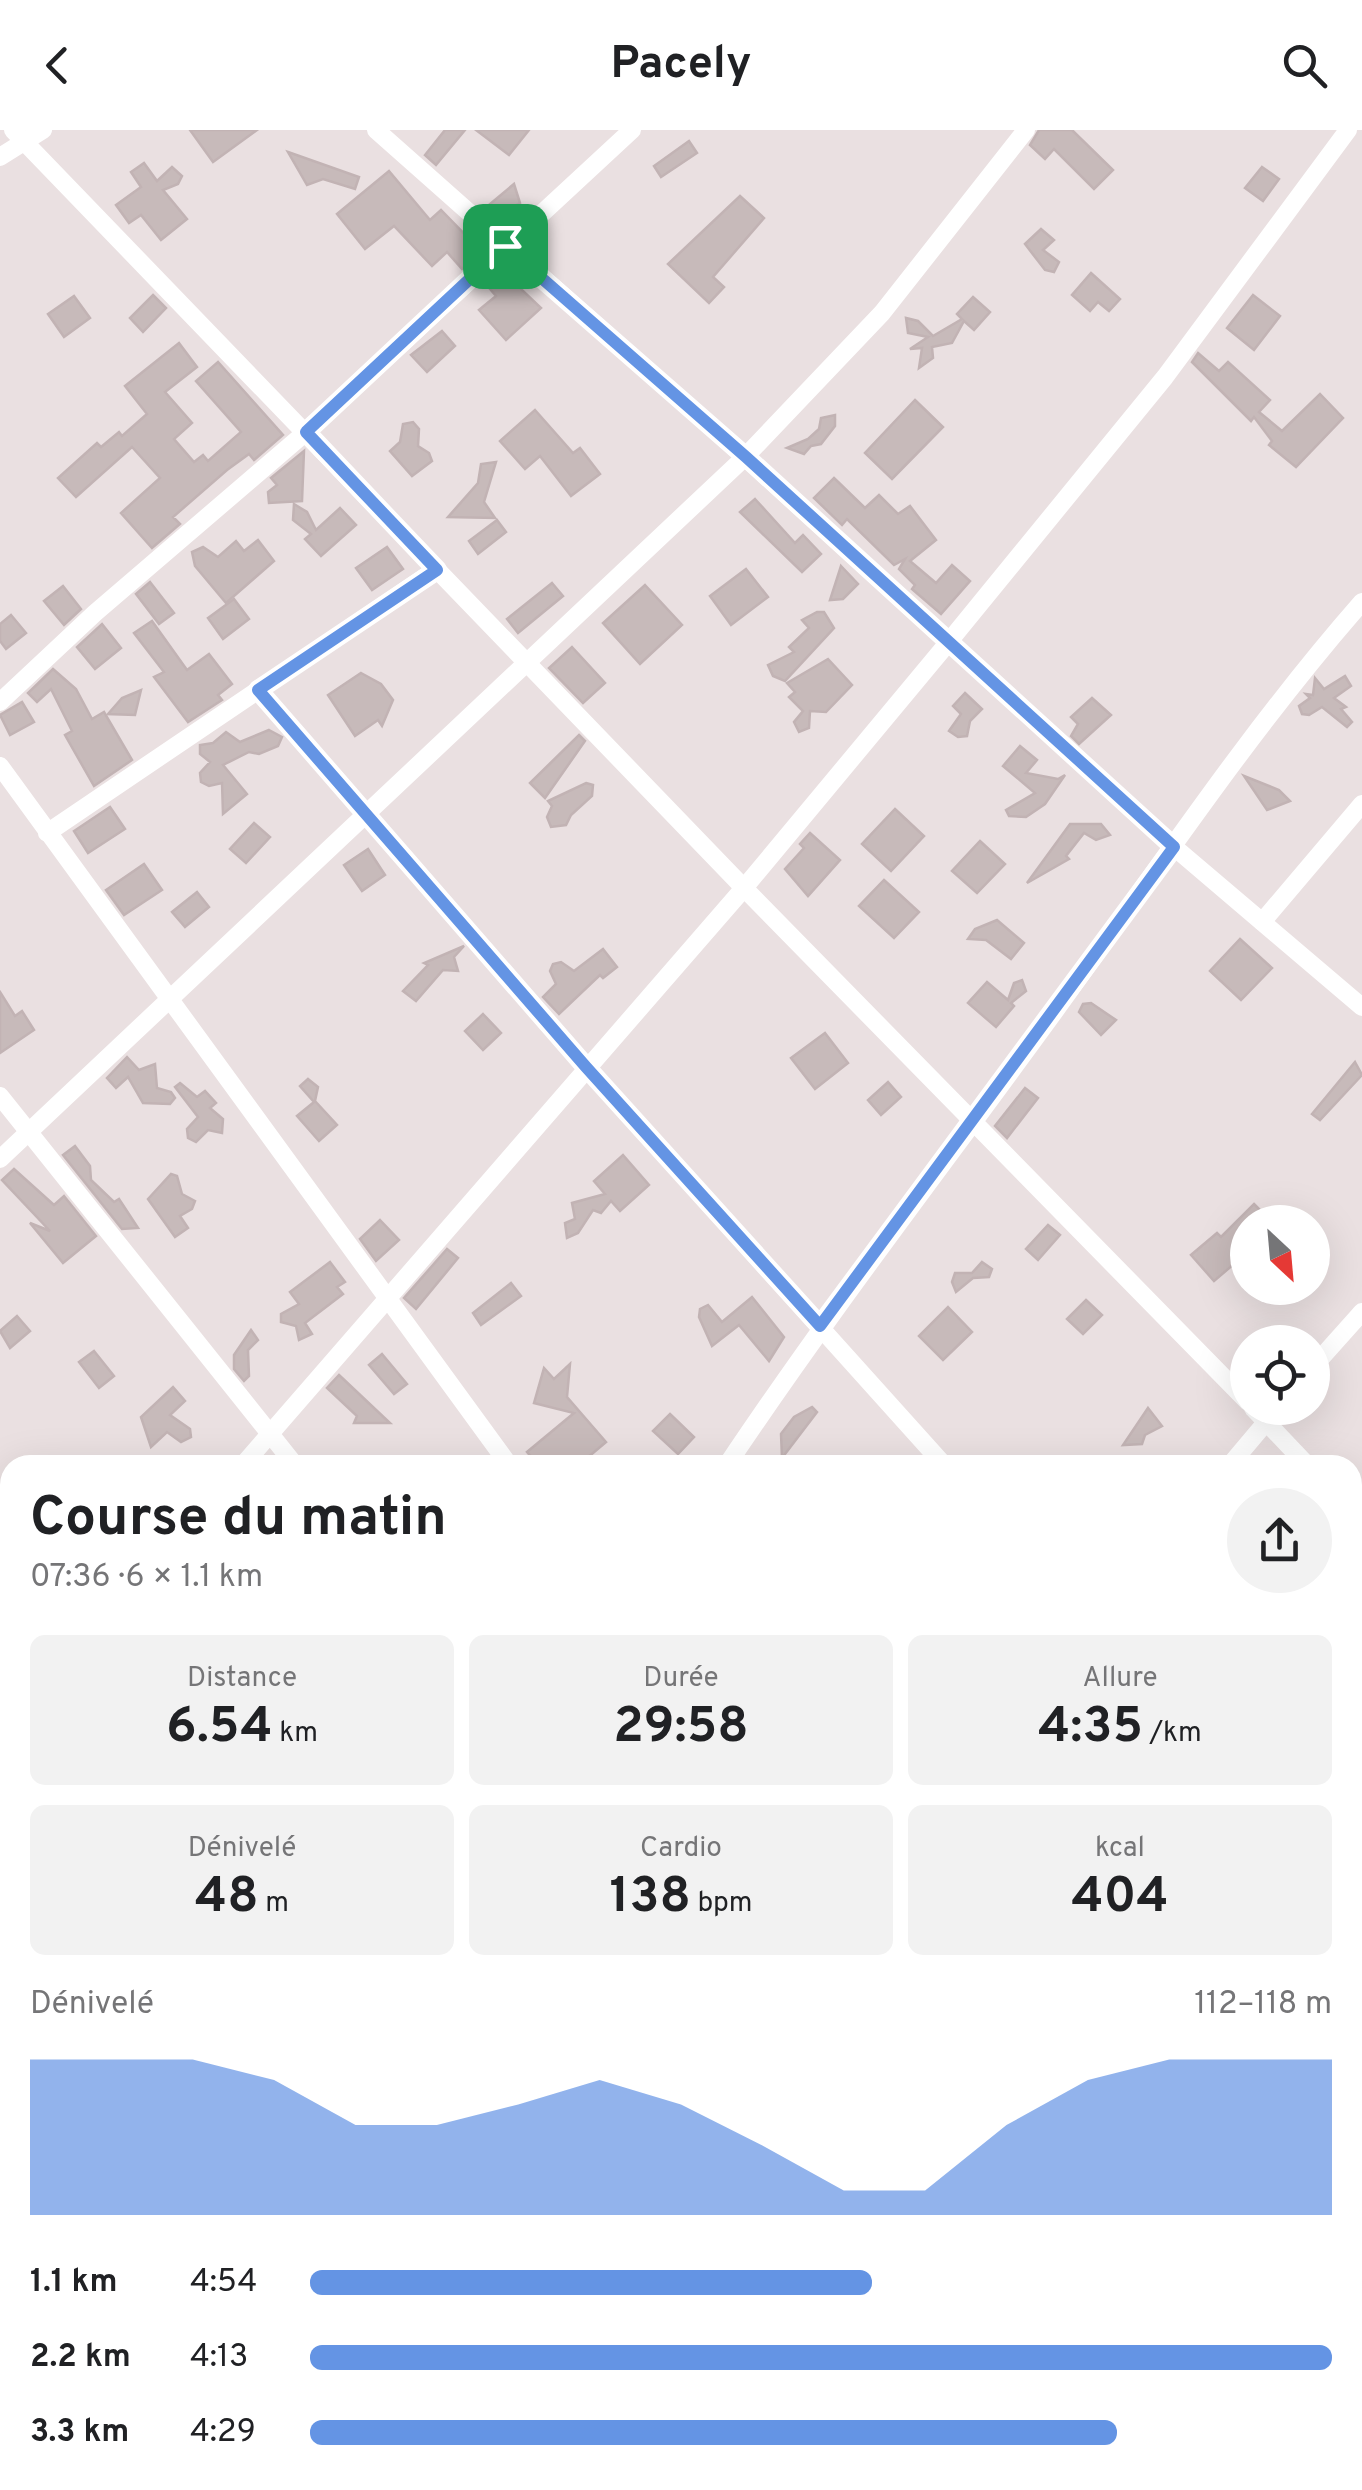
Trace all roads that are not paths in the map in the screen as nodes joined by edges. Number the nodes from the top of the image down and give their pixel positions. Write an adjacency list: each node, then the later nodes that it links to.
1 (43, 130): 6 (street)
2 (376, 130): 8 (street)
3 (632, 130): 8 (street)
4 (1026, 130): 10 (street)
5 (1348, 130): 13 (street)
6 (19, 136): 7 (street); 9 (street)
7 (0, 158)
8 (505, 246): 9 (street); 10 (street)
9 (306, 432): 11 (street); 16 (street)
10 (746, 457): 13 (street); 14 (street)
11 (437, 570): 14 (street); 15 (street)
12 (1362, 602): 21 (street)
13 (947, 644): 21 (street); 22 (street)
14 (528, 665): 19 (street); 22 (street)
15 (258, 690): 19 (street); 20 (street)
16 (0, 702)
17 (0, 766): 20 (street)
18 (1362, 804): 23 (street)
19 (367, 816): 24 (street); 26 (street)
20 (47, 832): 24 (street)
21 (1174, 847): 23 (street); 28 (street)
22 (744, 888): 26 (street); 28 (street)
23 (1262, 922): 25 (street)
24 (168, 1002): 29 (street); 31 (street)
25 (1362, 1007)
26 (586, 1067): 31 (street); 33 (street)
27 (0, 1096): 29 (street)
28 (975, 1122): 33 (street); 35 (street)
29 (27, 1134): 30 (street); 38 (street)
30 (0, 1159)
31 (387, 1301): 38 (street); 41 (street)
32 (1362, 1312): 34 (street)
33 (820, 1326): 42 (street); 43 (street)
34 (1330, 1348)
35 (1230, 1384)
36 (1257, 1425): 44 (street)
37 (1276, 1425): 45 (street)
38 (269, 1435): 39 (street); 40 (street)
39 (251, 1455)
40 (286, 1455)
41 (502, 1455)
42 (733, 1455)
43 (935, 1455)
44 (1237, 1455)
45 (1300, 1455)

